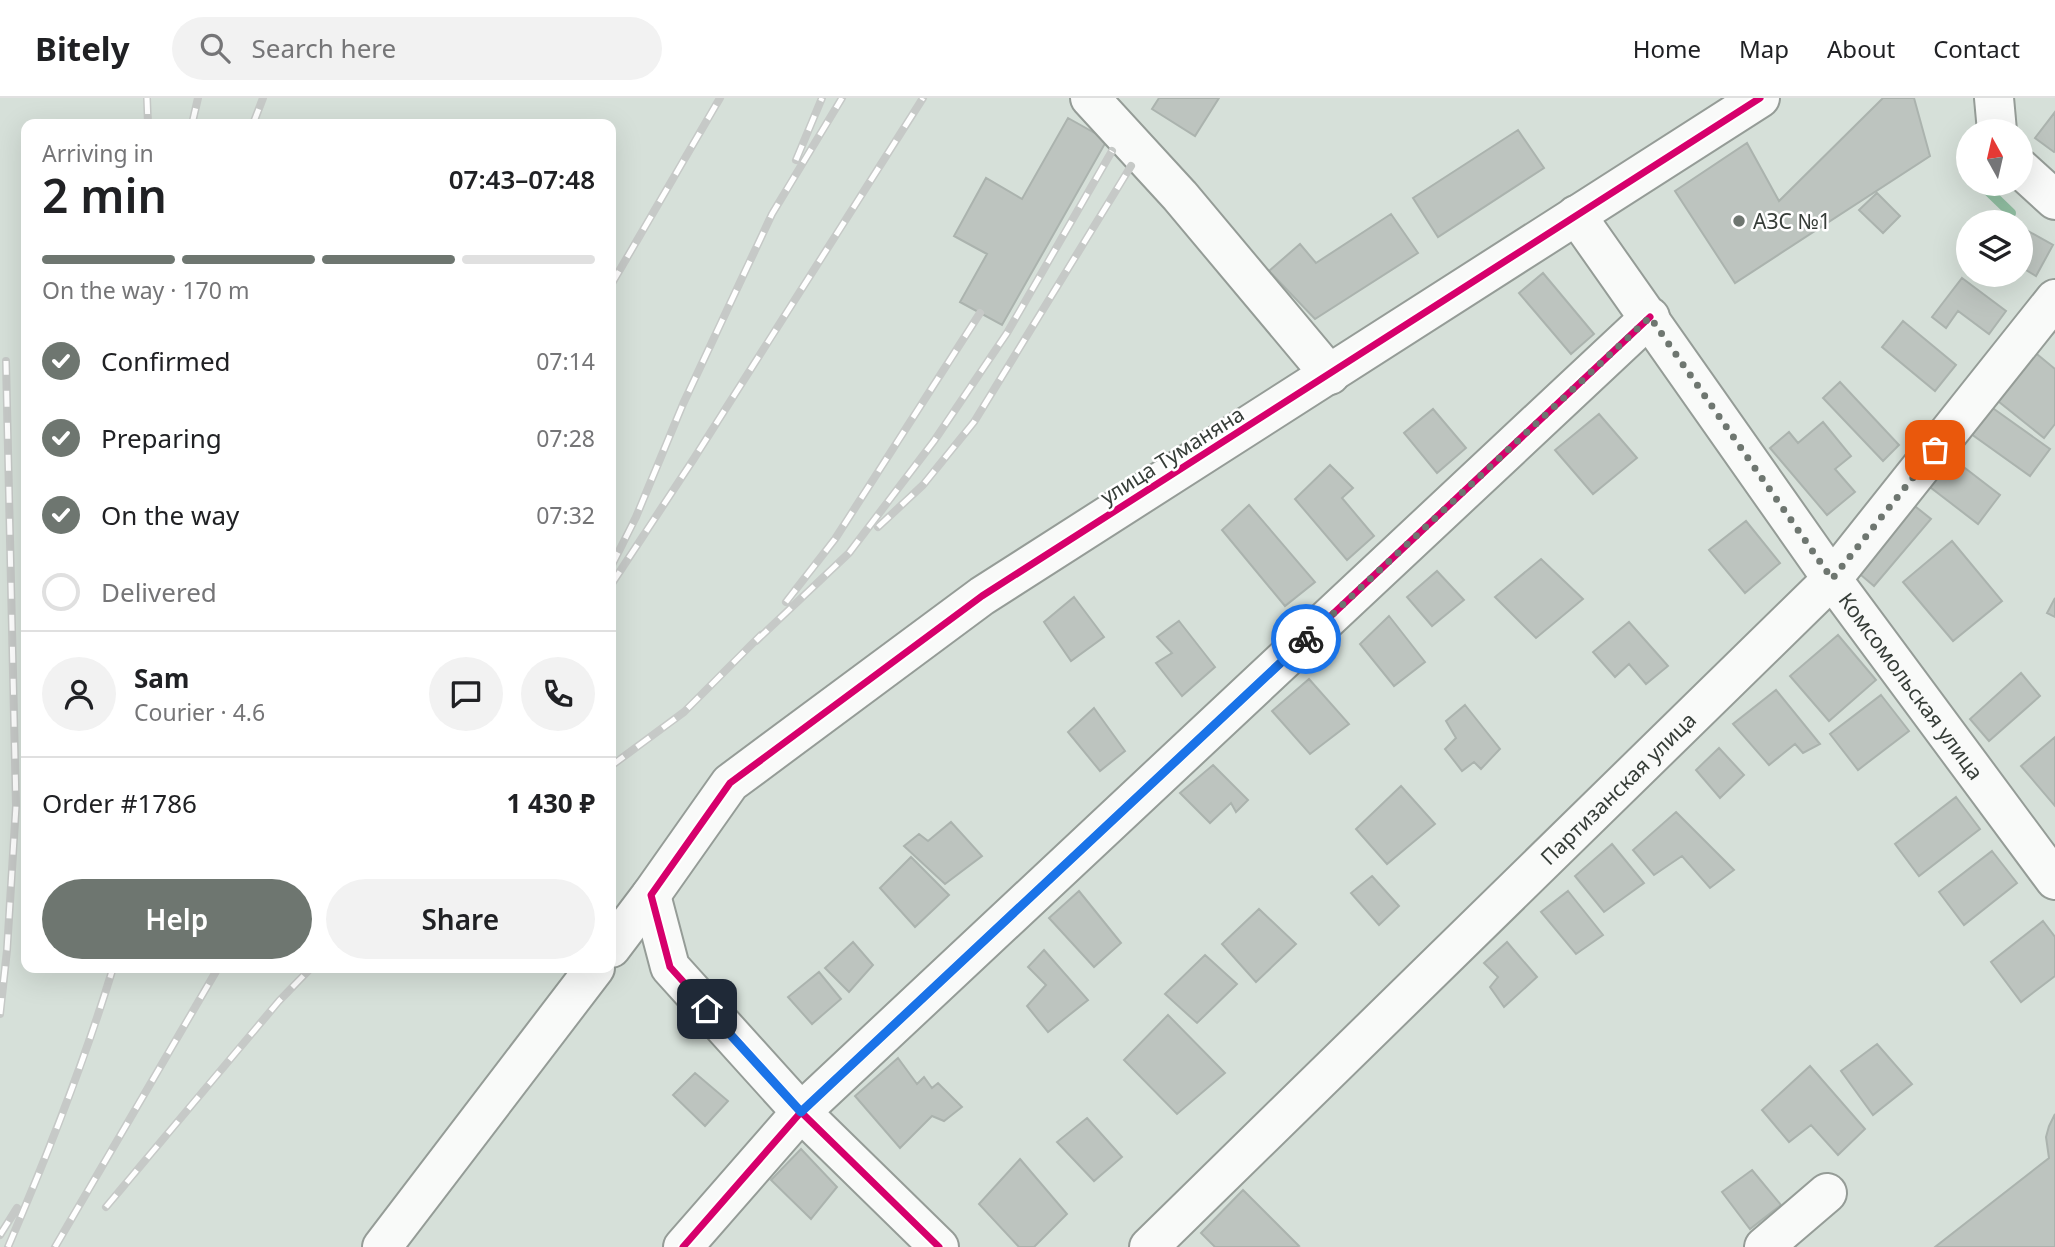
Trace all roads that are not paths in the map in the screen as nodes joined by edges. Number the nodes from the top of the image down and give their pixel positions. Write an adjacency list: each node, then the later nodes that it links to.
1 (1090, 98): 10 (street)
2 (1760, 98): 7 (street, улица Туманяна)
3 (1994, 98): 4 (street)
4 (1996, 119)
5 (2034, 181): 6 (street)
6 (2055, 200)
7 (1576, 215): 9 (street, Комсомольская улица); 10 (street, улица Туманяна)
8 (2055, 299): 11 (street, Партизанская улица)
9 (1650, 317): 11 (street, Комсомольская улица); 16 (street)
10 (1330, 375): 13 (street, улица Туманяна)
11 (1832, 579): 12 (street, Комсомольская улица); 21 (street, Партизанская улица)
12 (2055, 880)
13 (651, 895): 14 (street, улица Туманяна); 16 (street)
14 (616, 941)
15 (592, 973): 18 (street)
16 (801, 1112): 19 (street); 20 (street)
17 (1827, 1193): 22 (street)
18 (382, 1247)
19 (683, 1247)
20 (939, 1247)
21 (1149, 1247)
22 (1764, 1247)

